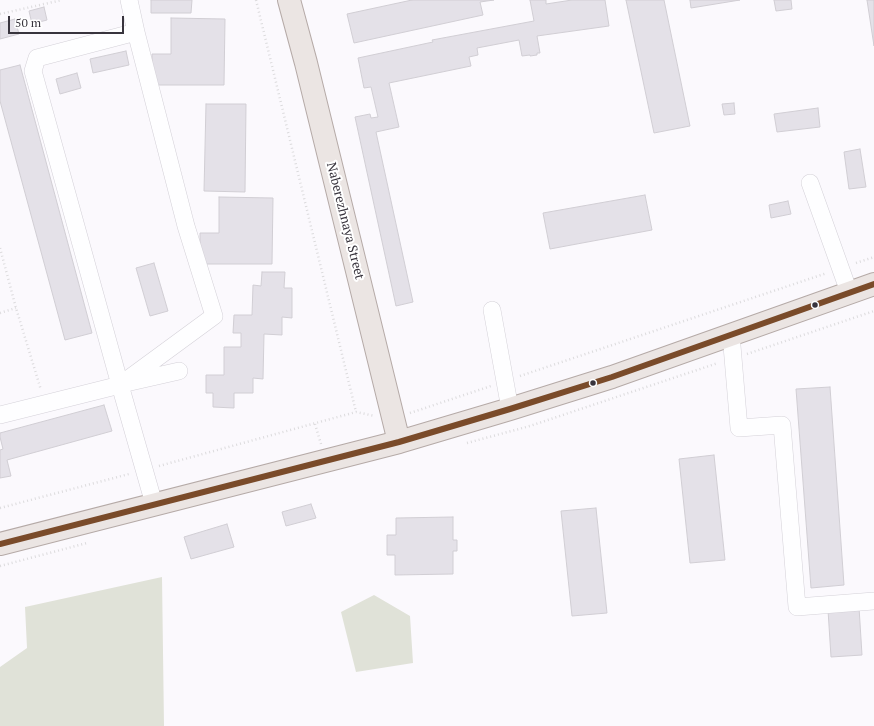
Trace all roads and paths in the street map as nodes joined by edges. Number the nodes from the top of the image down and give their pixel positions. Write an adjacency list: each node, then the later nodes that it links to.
1 (62, 0): 5 (path)
2 (129, 0): 6 (lane)
3 (256, 0): 22 (path)
4 (289, 0): 24 (main road, Naberezhnaya Street)
5 (0, 14)
6 (136, 32): 19 (lane); 19 (lane)
7 (810, 183): 10 (lane)
8 (0, 248): 13 (path)
9 (874, 256): 10 (path)
10 (841, 269): 12 (lane); 18 (path)
11 (874, 284): 12 (main road)
12 (849, 292): 16 (main road)
13 (16, 308): 15 (path); 20 (path)
14 (492, 310): 18 (lane)
15 (0, 313)
16 (731, 334): 21 (main road); 30 (lane)
17 (178, 371): 19 (lane)
18 (505, 382): 21 (lane); 24 (path)
19 (120, 384): 20 (lane); 26 (lane)
20 (45, 404): 23 (lane)
21 (510, 409): 25 (main road)
22 (356, 412): 24 (path); 26 (path)
23 (0, 415)
24 (394, 419): 25 (main road, Naberezhnaya Street)
25 (399, 442): 27 (main road)
26 (144, 470): 27 (lane); 28 (path)
27 (154, 504): 29 (main road)
28 (0, 508)
29 (0, 544)
30 (874, 601)

